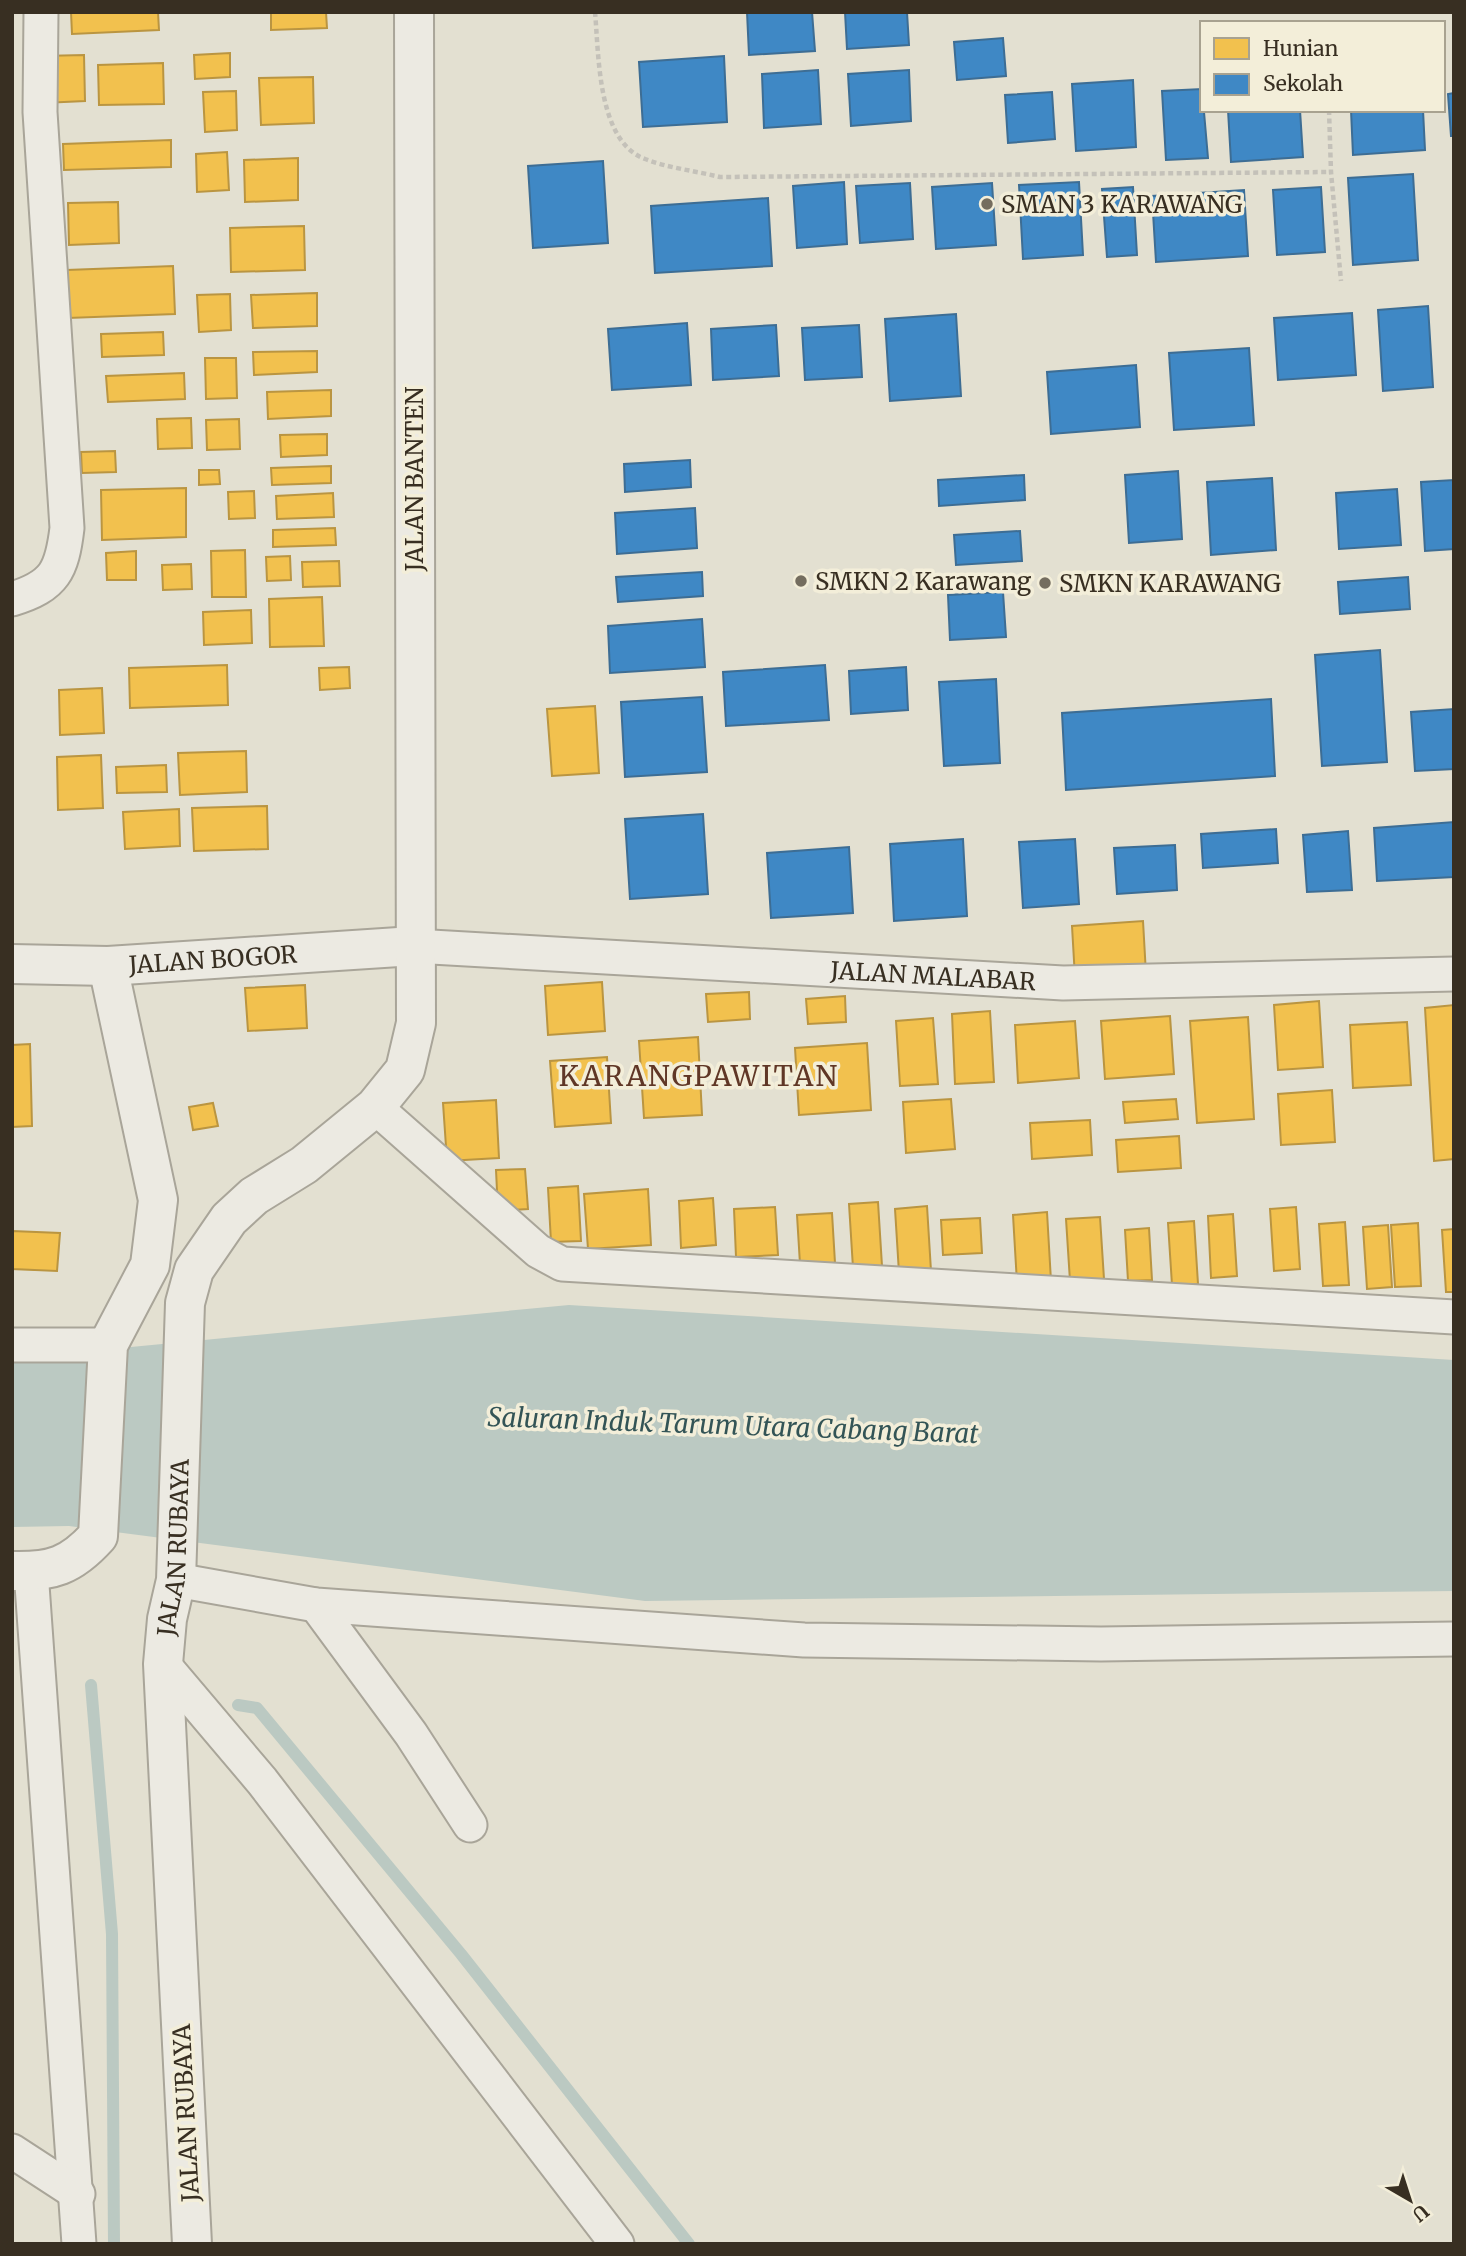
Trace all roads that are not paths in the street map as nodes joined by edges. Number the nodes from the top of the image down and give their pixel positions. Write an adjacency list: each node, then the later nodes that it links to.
1 (41, 12): 3 (street)
2 (414, 12): 4 (street, JALAN BANTEN)
3 (12, 599)
4 (414, 946): 6 (street, JALAN BOGOR); 7 (street, JALAN MALABAR); 8 (street, JALAN RUBAYA)
5 (12, 964): 6 (street, JALAN BOGOR)
6 (108, 966): 11 (street)
7 (1454, 974)
8 (375, 1107): 9 (street); 12 (street, JALAN RUBAYA)
9 (1454, 1317)
10 (12, 1345): 11 (street)
11 (108, 1345): 13 (street)
12 (176, 1562): 14 (street); 16 (street, JALAN RUBAYA)
13 (22, 1571): 19 (street)
14 (316, 1605): 15 (street); 17 (street)
15 (1454, 1639)
16 (163, 1664): 21 (street, JALAN RUBAYA); 22 (street)
17 (470, 1825)
18 (12, 2151): 19 (street)
19 (78, 2194): 20 (street)
20 (79, 2244)
21 (192, 2244)
22 (617, 2244)

